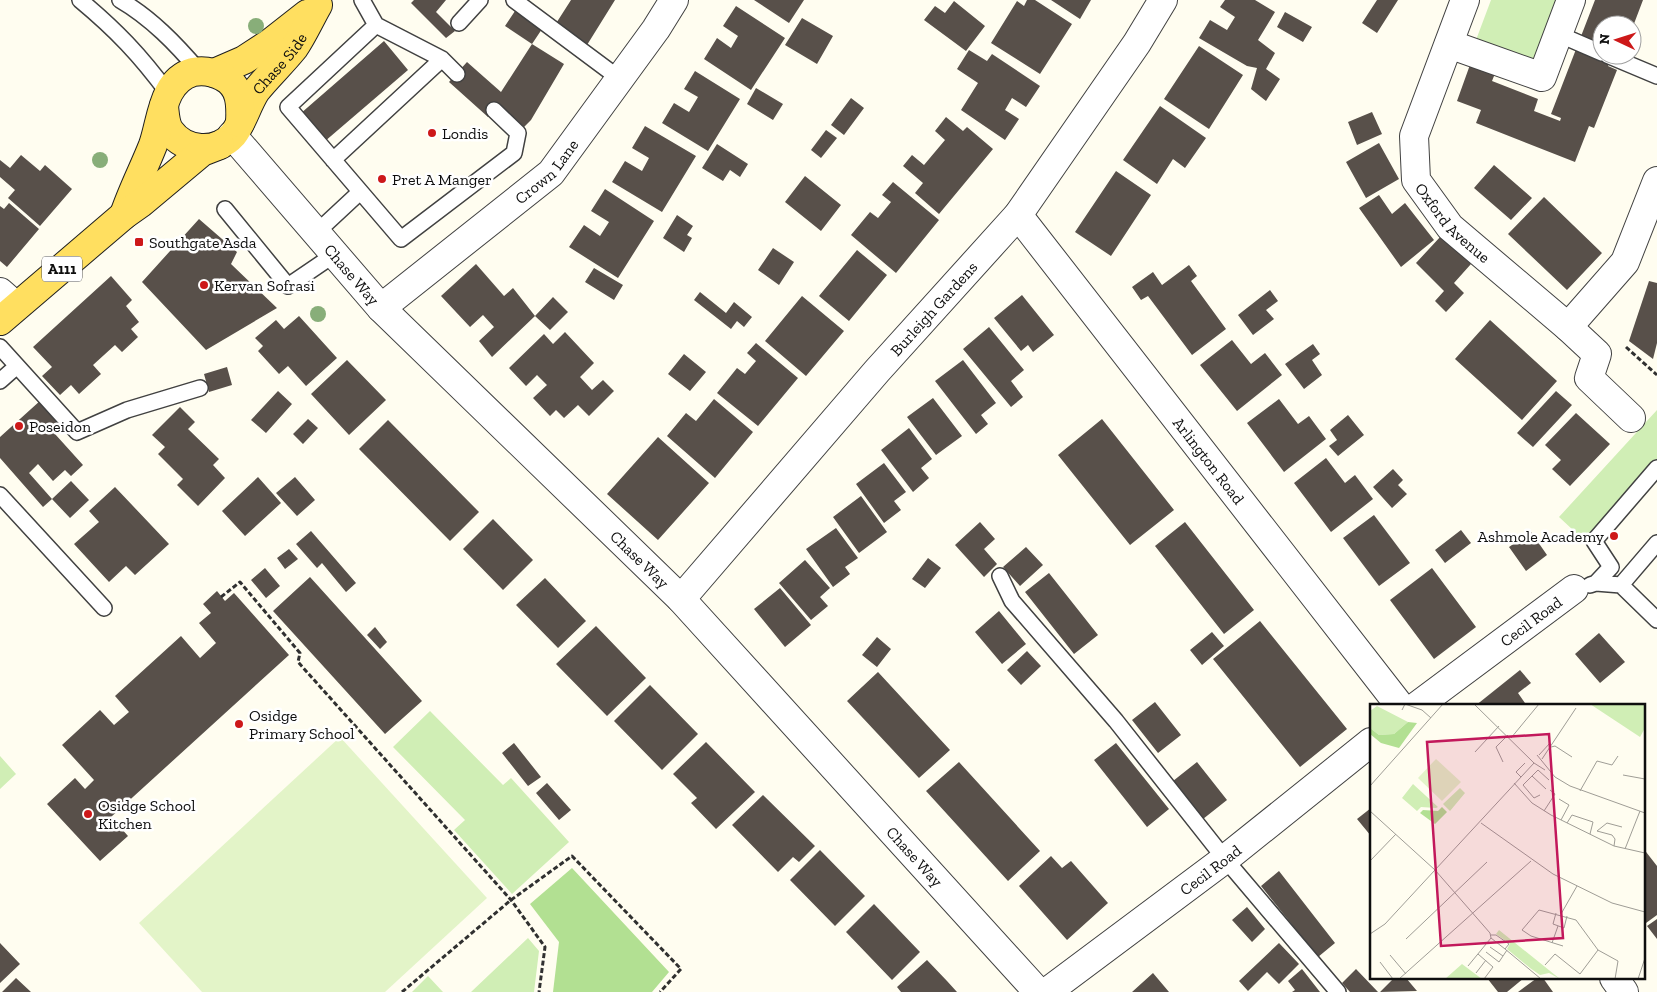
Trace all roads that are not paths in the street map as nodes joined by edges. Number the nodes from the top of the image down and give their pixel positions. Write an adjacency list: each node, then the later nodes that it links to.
1 (80, 0): 22 (lane)
2 (120, 0): 18 (lane)
3 (362, 0): 12 (lane)
4 (480, 0): 11 (lane)
5 (514, 0): 21 (lane)
6 (674, 0): 21 (street, Crown Lane)
7 (1163, 0): 30 (street, Burleigh Gardens)
8 (1572, 0): 13 (street)
9 (1462, 2): 14 (street, Oxford Avenue)
10 (321, 3): 18 (main road, Chase Side); 24 (main road, Chase Side)
11 (459, 23)
12 (376, 25): 16 (lane); 25 (lane)
13 (1558, 34): 14 (street); 15 (lane)
14 (1449, 44): 35 (street, Oxford Avenue)
15 (1592, 49)
16 (442, 59): 19 (lane); 25 (lane)
17 (1631, 65): 20 (lane)
18 (206, 72): 22 (main road); 24 (main road)
19 (457, 74)
20 (1657, 76)
21 (620, 79): 34 (street, Crown Lane)
22 (166, 99): 24 (main road); 29 (main road, A111)
23 (494, 110): 27 (lane)
24 (231, 134): 29 (main road, A111); 31 (street, Chase Way)
25 (333, 160): 27 (lane)
26 (1657, 181): 35 (street)
27 (360, 192): 31 (lane)
28 (225, 209): 32 (lane)
29 (124, 215): 33 (main road, A111)
30 (1018, 215): 47 (street, Burleigh Gardens); 50 (street, Arlington Road)
31 (317, 232): 32 (street, Chase Way)
32 (335, 254): 34 (street, Chase Way)
33 (5, 307)
34 (381, 308): 47 (street, Chase Way)
35 (1568, 327): 40 (street, Oxford Avenue)
36 (0, 347): 37 (lane)
37 (17, 366): 38 (lane); 39 (lane)
38 (0, 381)
39 (200, 388)
40 (1631, 418)
41 (1657, 468): 46 (lane)
42 (0, 496): 48 (lane)
43 (1657, 543): 45 (lane)
44 (1000, 576): 53 (lane)
45 (1621, 585): 46 (lane); 49 (lane)
46 (1585, 586): 51 (street, Cecil Road)
47 (681, 599): 55 (street, Chase Way)
48 (104, 608)
49 (1657, 620)
50 (1398, 704)
51 (1420, 704)
52 (1370, 743): 53 (street, Cecil Road)
53 (1225, 859): 56 (street, Cecil Road); 57 (lane)
54 (1615, 980): 58 (street)
55 (1038, 992)
56 (1047, 992)
57 (1338, 992)
58 (1624, 992)

